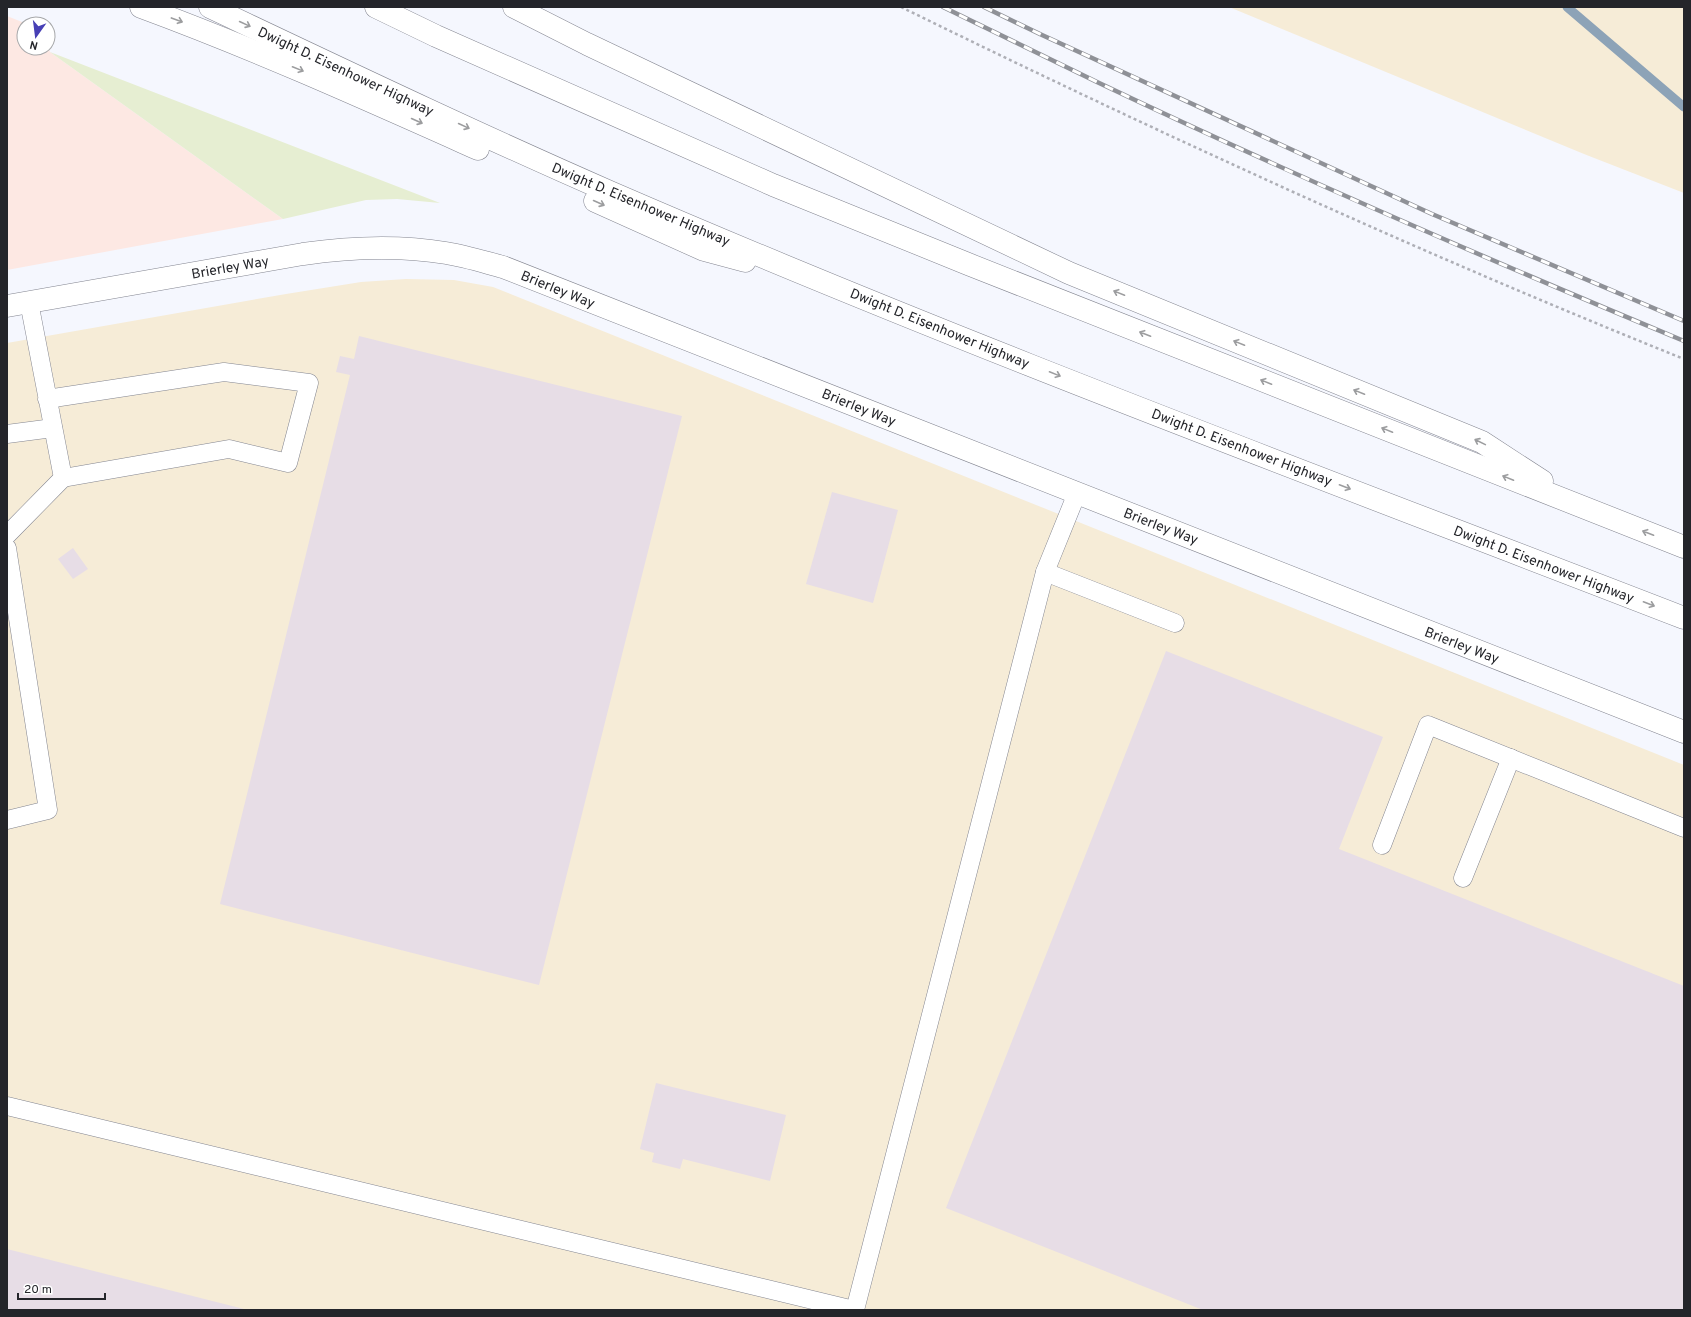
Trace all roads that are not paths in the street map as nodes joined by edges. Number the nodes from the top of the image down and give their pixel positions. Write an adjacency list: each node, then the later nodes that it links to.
1 (141, 7): 5 (main road, one-way to 5)
2 (210, 7): 5 (main road, Dwight D. Eisenhower Highway, one-way to 5)
3 (376, 7): 13 (main road, one-way to 3)
4 (514, 7): 13 (main road, one-way to 4)
5 (823, 282): 18 (main road, Dwight D. Eisenhower Highway, one-way to 18)
6 (29, 302): 7 (main road, Brierley Way); 8 (lane); 12 (main road, Brierley Way)
7 (7, 306)
8 (48, 399): 9 (lane); 11 (lane)
9 (53, 428): 10 (lane); 11 (lane)
10 (7, 434)
11 (63, 478): 14 (lane)
12 (1077, 493): 17 (lane); 20 (main road, Brierley Way)
13 (1583, 508): 15 (main road, one-way to 13)
14 (7, 535)
15 (1684, 547)
16 (7, 548): 22 (lane)
17 (1045, 572): 19 (lane); 27 (lane)
18 (1684, 618)
19 (1175, 623)
20 (1684, 732)
21 (1511, 758): 23 (lane); 24 (lane); 25 (lane)
22 (7, 820)
23 (1684, 828)
24 (1382, 844)
25 (1463, 878)
26 (7, 1106): 27 (lane)
27 (854, 1310)

